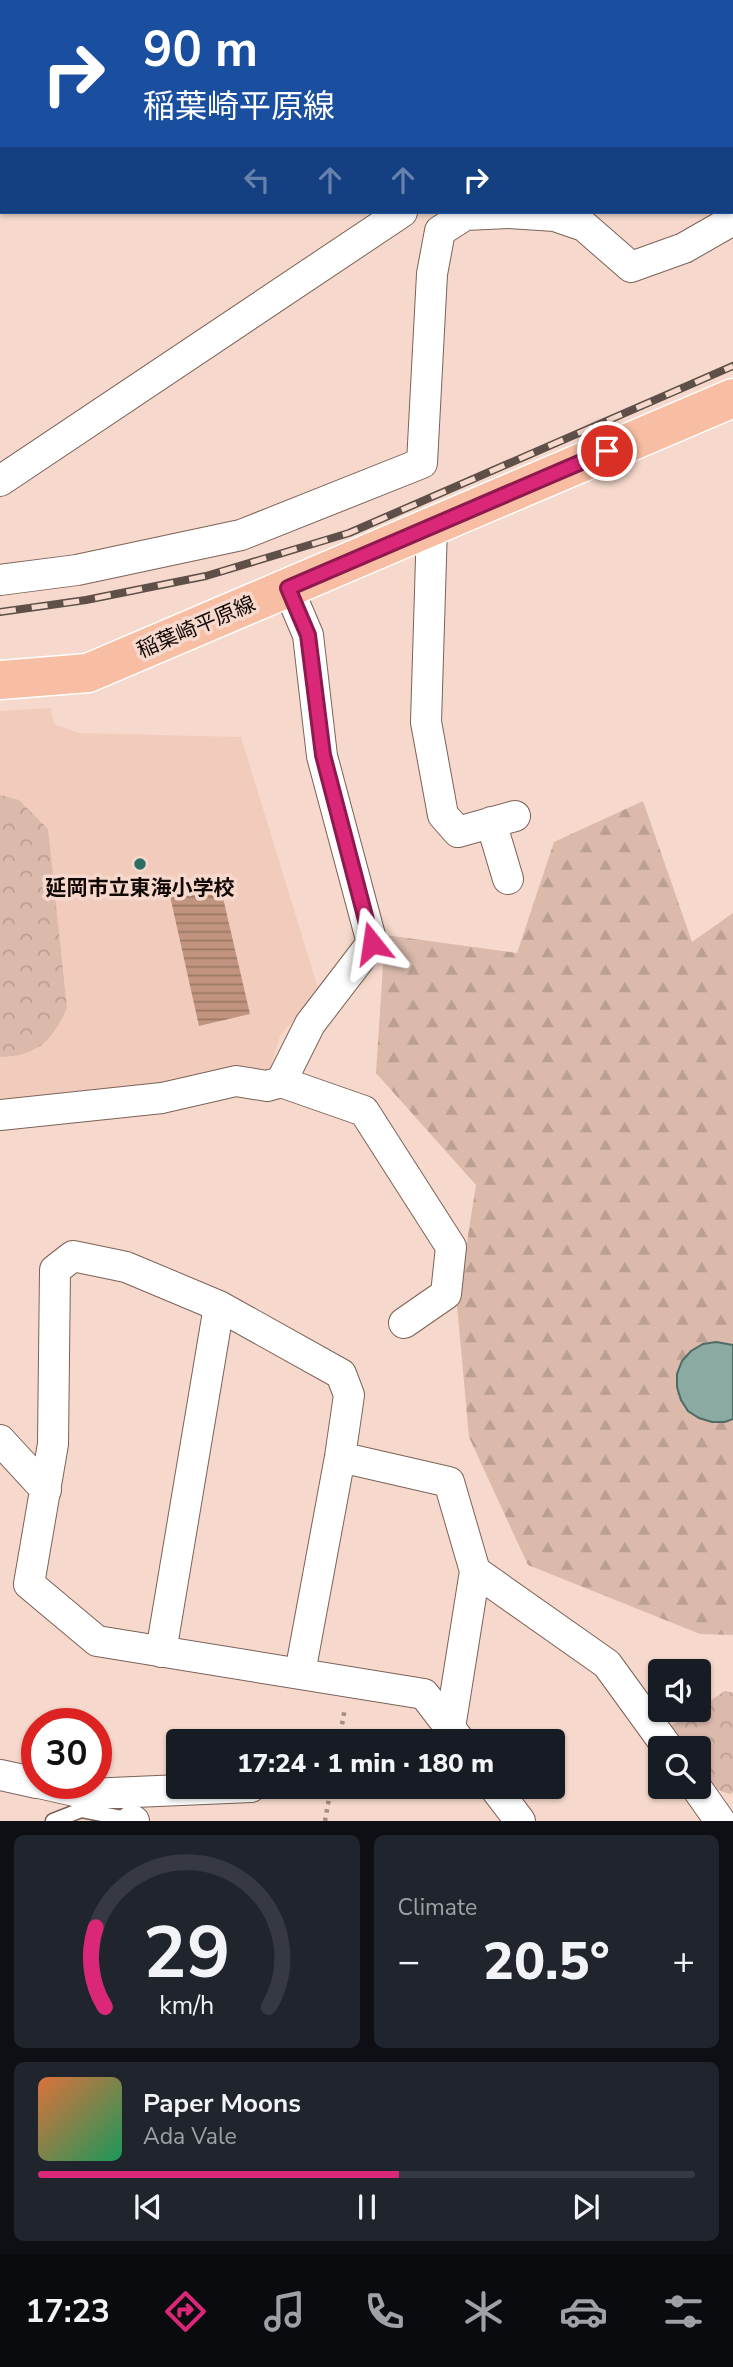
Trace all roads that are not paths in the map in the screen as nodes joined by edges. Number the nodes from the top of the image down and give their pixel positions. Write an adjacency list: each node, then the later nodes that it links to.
1 (399, 214): 6 (street)
2 (487, 214): 8 (street)
3 (524, 214): 4 (street)
4 (733, 220)
5 (733, 398): 7 (main road, 稲葉崎平原線)
6 (0, 481)
7 (432, 526): 9 (main road, 稲葉崎平原線); 11 (street)
8 (0, 580)
9 (288, 588): 10 (main road, 稲葉崎平原線); 12 (street)
10 (0, 680)
11 (508, 879)
12 (281, 1082): 13 (street); 15 (street)
13 (0, 1115)
14 (219, 1306): 17 (street); 18 (street); 20 (street)
15 (404, 1323)
16 (0, 1440): 18 (street)
17 (340, 1457): 19 (street); 21 (street)
18 (46, 1490): 20 (street)
19 (475, 1571): 23 (street); 24 (street)
20 (161, 1652): 21 (street)
21 (300, 1673): 22 (street)
22 (450, 1729)
23 (456, 1729)
24 (659, 1736)
25 (0, 1775): 26 (street)
26 (21, 1779)
27 (166, 1791): 28 (street)
28 (112, 1793)
29 (503, 1799): 34 (street)
30 (708, 1799): 31 (street)
31 (724, 1816)
32 (53, 1821): 33 (lane)
33 (132, 1821)
34 (520, 1821)

